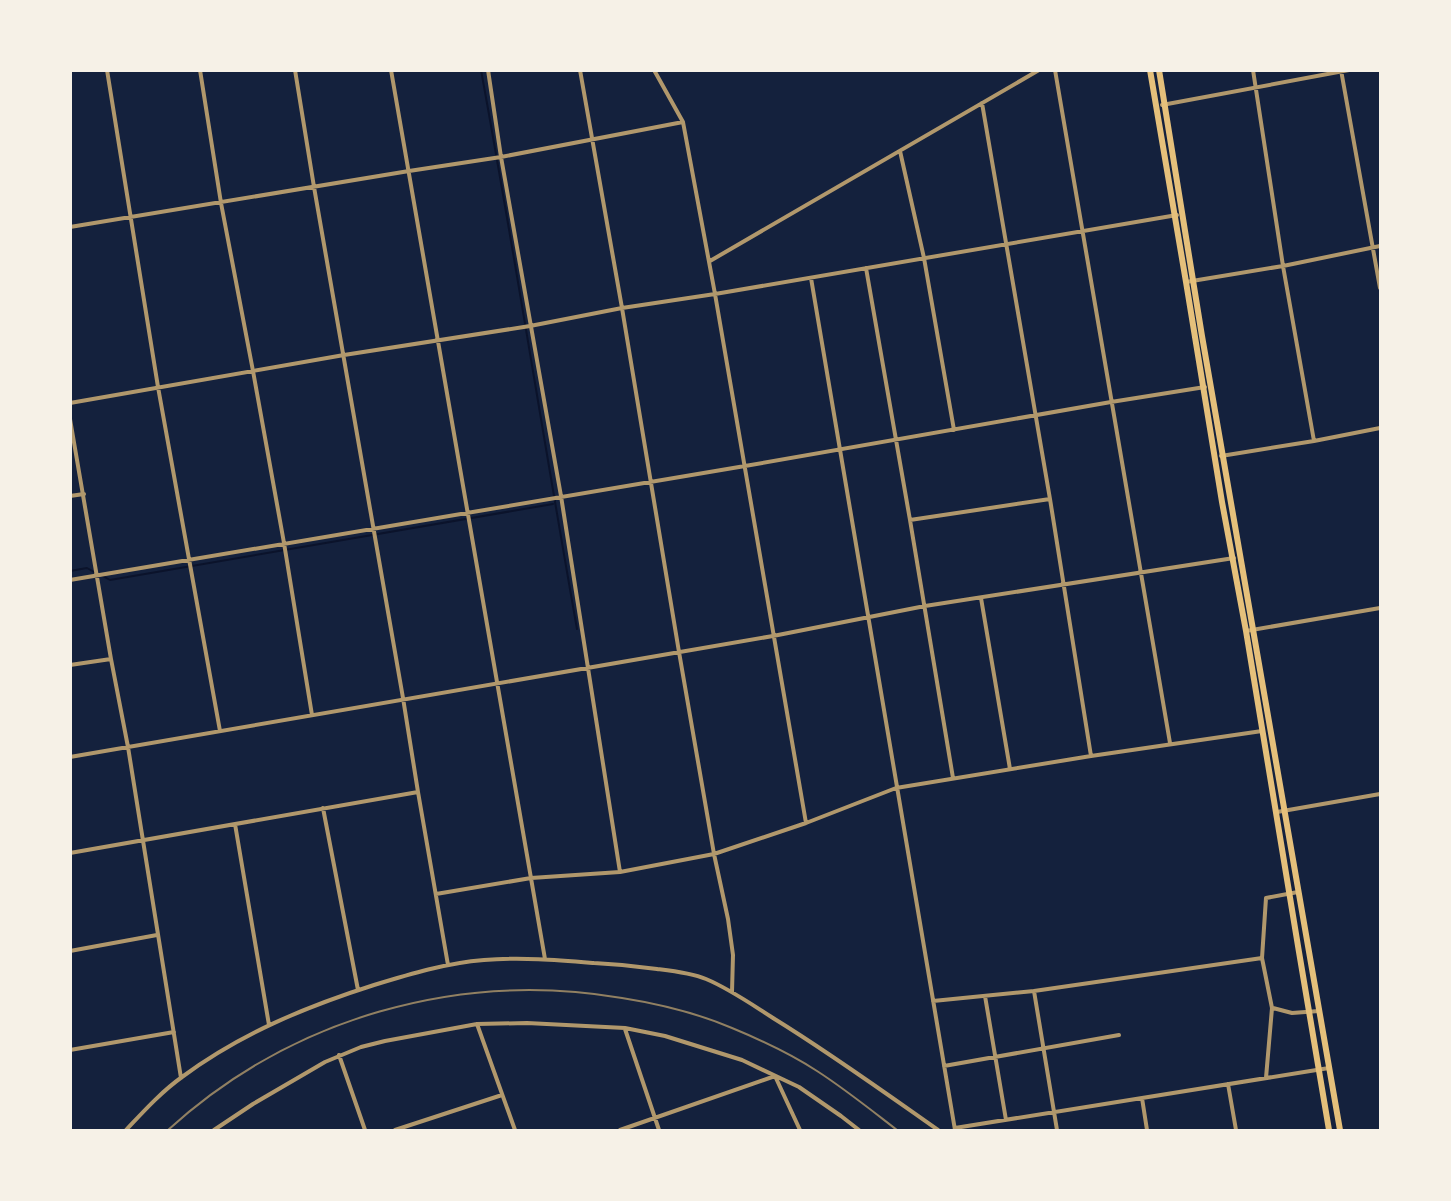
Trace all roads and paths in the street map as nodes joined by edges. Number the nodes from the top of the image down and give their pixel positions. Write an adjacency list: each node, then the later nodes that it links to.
1 (107, 70): 28 (street)
2 (200, 70): 25 (street)
3 (295, 70): 24 (street)
4 (391, 70): 23 (street)
5 (488, 70): 22 (street)
6 (580, 70): 20 (street)
7 (654, 70): 19 (street)
8 (1039, 70): 16 (street)
9 (1054, 70): 30 (street)
10 (1150, 70): 18 (main road)
11 (1159, 70): 17 (main road)
12 (1253, 70): 15 (street)
13 (1348, 70): 14 (street)
14 (1341, 71): 15 (street); 33 (street)
15 (1256, 87): 17 (street); 36 (street)
16 (982, 103): 21 (street); 31 (street)
17 (1164, 104): 18 (street); 26 (main road)
18 (1156, 106): 27 (main road)
19 (683, 122): 20 (street); 35 (street)
20 (593, 141): 22 (street); 43 (street)
21 (900, 151): 34 (street); 35 (street)
22 (501, 158): 23 (street); 44 (street)
23 (409, 171): 24 (street); 45 (street)
24 (314, 187): 25 (street); 46 (street)
25 (221, 203): 28 (street); 47 (street)
26 (1184, 214): 27 (street); 39 (main road)
27 (1174, 215): 30 (street); 40 (main road)
28 (130, 218): 29 (street); 49 (street)
29 (70, 227)
30 (1082, 231): 31 (street); 52 (street)
31 (1006, 244): 34 (street); 53 (street)
32 (1380, 246): 33 (street)
33 (1373, 247): 36 (street); 41 (street)
34 (924, 258): 37 (street); 56 (street)
35 (709, 261): 42 (street)
36 (1283, 266): 39 (street); 58 (street)
37 (866, 268): 38 (street); 57 (street)
38 (811, 278): 42 (street); 59 (street)
39 (1194, 281): 40 (street); 48 (main road)
40 (1186, 282): 50 (main road)
41 (1380, 288)
42 (715, 294): 43 (street); 62 (street)
43 (622, 308): 44 (street); 63 (street)
44 (530, 326): 45 (street); 66 (street)
45 (438, 340): 46 (street); 68 (street)
46 (344, 355): 47 (street); 70 (street)
47 (253, 371): 49 (street); 71 (street)
48 (1211, 386): 50 (street); 60 (main road)
49 (158, 387): 51 (street); 73 (street)
50 (1203, 387): 52 (street); 61 (main road)
51 (70, 402)
52 (1111, 402): 53 (street); 74 (street)
53 (1034, 415): 56 (street); 67 (street)
54 (70, 419): 64 (street)
55 (1380, 428): 58 (street)
56 (954, 429): 57 (street)
57 (896, 439): 59 (street); 69 (street)
58 (1314, 441): 60 (street)
59 (839, 449): 62 (street); 81 (street)
60 (1224, 455): 61 (street); 72 (main road)
61 (1215, 457): 72 (main road)
62 (745, 466): 63 (street); 83 (street)
63 (650, 481): 66 (street); 84 (street)
64 (84, 494): 65 (street); 75 (street)
65 (70, 496)
66 (561, 496): 68 (street); 87 (street)
67 (1050, 499): 69 (street); 77 (street)
68 (468, 512): 70 (street); 88 (street)
69 (910, 520): 79 (street)
70 (374, 528): 71 (street); 89 (street)
71 (284, 543): 73 (street); 90 (street)
72 (1237, 558): 74 (street); 82 (main road)
73 (190, 560): 75 (street); 91 (street)
74 (1140, 573): 77 (street); 93 (street)
75 (98, 576): 76 (street); 85 (street)
76 (70, 580)
77 (1064, 585): 78 (street); 95 (street)
78 (981, 598): 79 (street); 97 (street)
79 (924, 606): 81 (street); 98 (street)
80 (1380, 608): 82 (street)
81 (868, 617): 83 (street); 99 (street)
82 (1250, 630): 92 (main road); 103 (main road)
83 (773, 636): 84 (street); 105 (street)
84 (678, 652): 87 (street); 109 (street)
85 (111, 659): 86 (street); 94 (street)
86 (70, 665)
87 (588, 668): 88 (street); 110 (street)
88 (498, 683): 89 (street); 111 (street)
89 (403, 699): 90 (street); 100 (street)
90 (312, 715): 91 (street)
91 (220, 731): 94 (street)
92 (1262, 731): 93 (street); 104 (main road)
93 (1170, 743): 95 (street)
94 (128, 747): 96 (street); 107 (street)
95 (1091, 756): 97 (street)
96 (70, 757)
97 (1010, 769): 98 (street)
98 (953, 778): 99 (street)
99 (896, 788): 105 (street); 124 (street)
100 (418, 792): 102 (street); 114 (street)
101 (1380, 794): 103 (street)
102 (323, 808): 106 (street); 120 (street)
103 (1284, 811): 104 (street); 112 (main road)
104 (1276, 812): 113 (main road)
105 (806, 823): 109 (street)
106 (235, 824): 107 (street); 129 (street)
107 (143, 840): 108 (street); 115 (street)
108 (70, 853)
109 (714, 855): 110 (street); 122 (street)
110 (620, 872): 111 (street)
111 (531, 878): 114 (street); 118 (street)
112 (1298, 892): 113 (street); 126 (main road)
113 (1289, 893): 117 (street); 127 (main road)
114 (436, 894): 119 (street)
115 (157, 935): 116 (street); 131 (street)
116 (70, 951)
117 (1262, 958): 121 (street); 125 (street)
118 (545, 959): 119 (street); 122 (street)
119 (448, 964): 120 (street)
120 (358, 990): 129 (street)
121 (1034, 991): 123 (street); 133 (street)
122 (732, 992): 159 (street)
123 (985, 996): 124 (street); 136 (street)
124 (933, 1001): 137 (street)
125 (1272, 1008): 127 (street); 142 (street)
126 (1319, 1011): 127 (street); 138 (main road)
127 (1309, 1013): 139 (main road)
128 (477, 1024): 130 (street); 135 (street); 144 (street)
129 (269, 1025): 141 (street)
130 (625, 1028): 140 (street); 147 (street)
131 (174, 1032): 134 (street); 141 (street)
132 (1119, 1035): 133 (street)
133 (1043, 1048): 136 (street); 146 (street)
134 (70, 1050)
135 (339, 1055): 149 (street); 152 (street)
136 (995, 1057): 137 (street); 148 (street)
137 (944, 1066): 150 (street)
138 (1329, 1068): 139 (street); 164 (main road)
139 (1319, 1069): 142 (street); 163 (main road)
140 (775, 1076): 147 (street); 157 (street); 158 (street)
141 (181, 1078): 151 (street)
142 (1266, 1078): 143 (street)
143 (1228, 1084): 145 (street); 162 (street)
144 (502, 1095): 153 (street); 154 (street)
145 (1142, 1098): 146 (street); 161 (street)
146 (1054, 1112): 148 (street); 160 (street)
147 (655, 1119): 155 (street); 156 (street)
148 (1006, 1120): 150 (street)
149 (217, 1129)
150 (955, 1130)
151 (126, 1131)
152 (365, 1131)
153 (395, 1131)
154 (515, 1131)
155 (620, 1131)
156 (659, 1131)
157 (800, 1131)
158 (859, 1131)
159 (938, 1131)
160 (1057, 1131)
161 (1147, 1131)
162 (1236, 1131)
163 (1329, 1131)
164 (1340, 1131)

